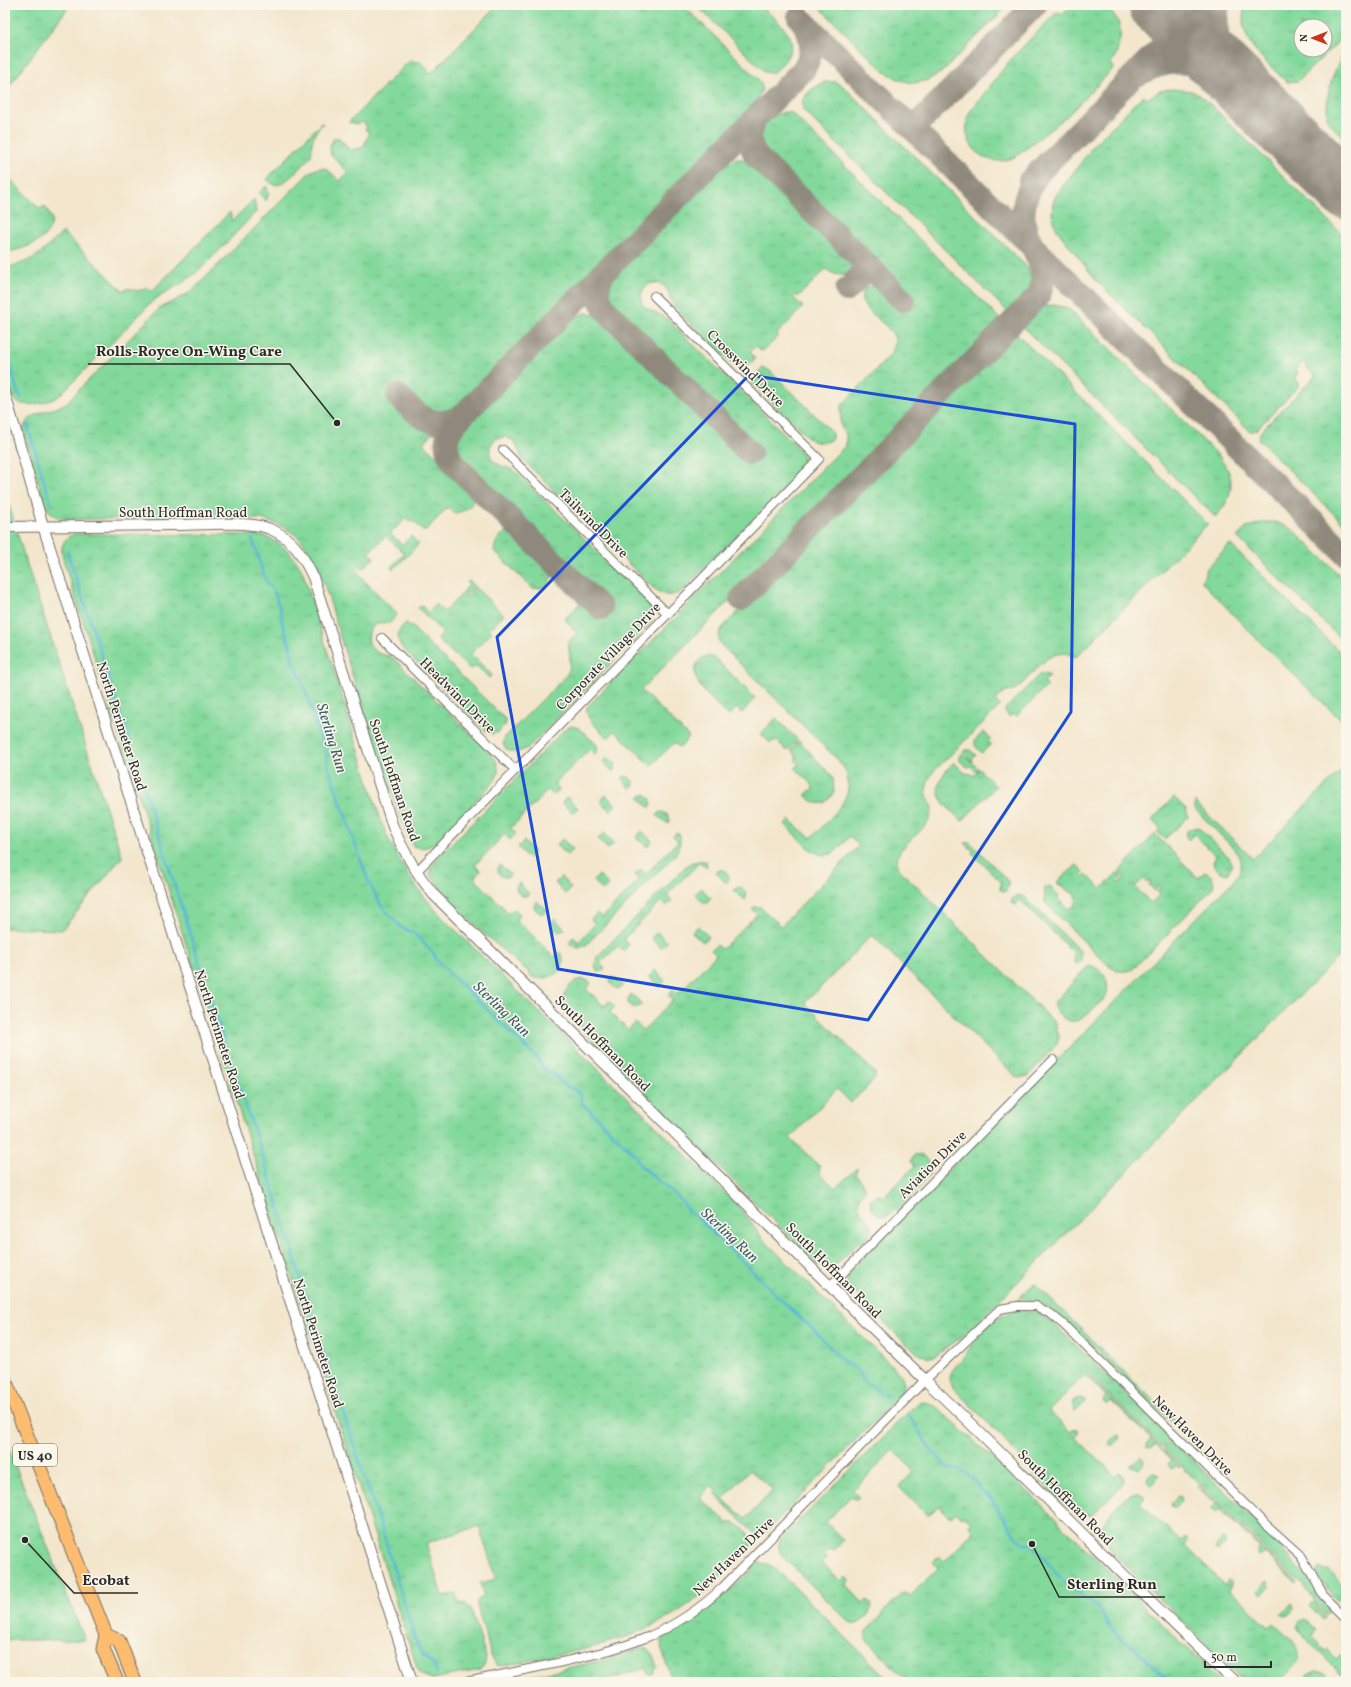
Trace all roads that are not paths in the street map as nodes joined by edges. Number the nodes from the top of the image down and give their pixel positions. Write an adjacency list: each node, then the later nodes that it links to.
1 (654, 296): 4 (street, Crosswind Drive)
2 (5, 394): 5 (street, North Perimeter Road)
3 (503, 450): 7 (street, Tailwind Drive)
4 (819, 459): 7 (street, Corporate Village Drive)
5 (43, 526): 6 (street, South Hoffman Road); 10 (street, South Hoffman Road); 19 (street, North Perimeter Road)
6 (5, 527)
7 (668, 614): 9 (street, Corporate Village Drive)
8 (382, 638): 9 (street, Headwind Drive)
9 (515, 770): 10 (street, Corporate Village Drive)
10 (416, 872): 12 (street, South Hoffman Road)
11 (1053, 1060): 12 (street, Aviation Drive)
12 (830, 1286): 14 (street, South Hoffman Road)
13 (5, 1380): 16 (main road, US 40)
14 (925, 1380): 15 (street, New Haven Drive); 20 (street, New Haven Drive); 21 (street, South Hoffman Road)
15 (1346, 1618)
16 (106, 1634): 17 (main road, US 40); 18 (main road, US 40)
17 (117, 1682)
18 (135, 1682)
19 (412, 1682)
20 (466, 1682)
21 (1235, 1682)

